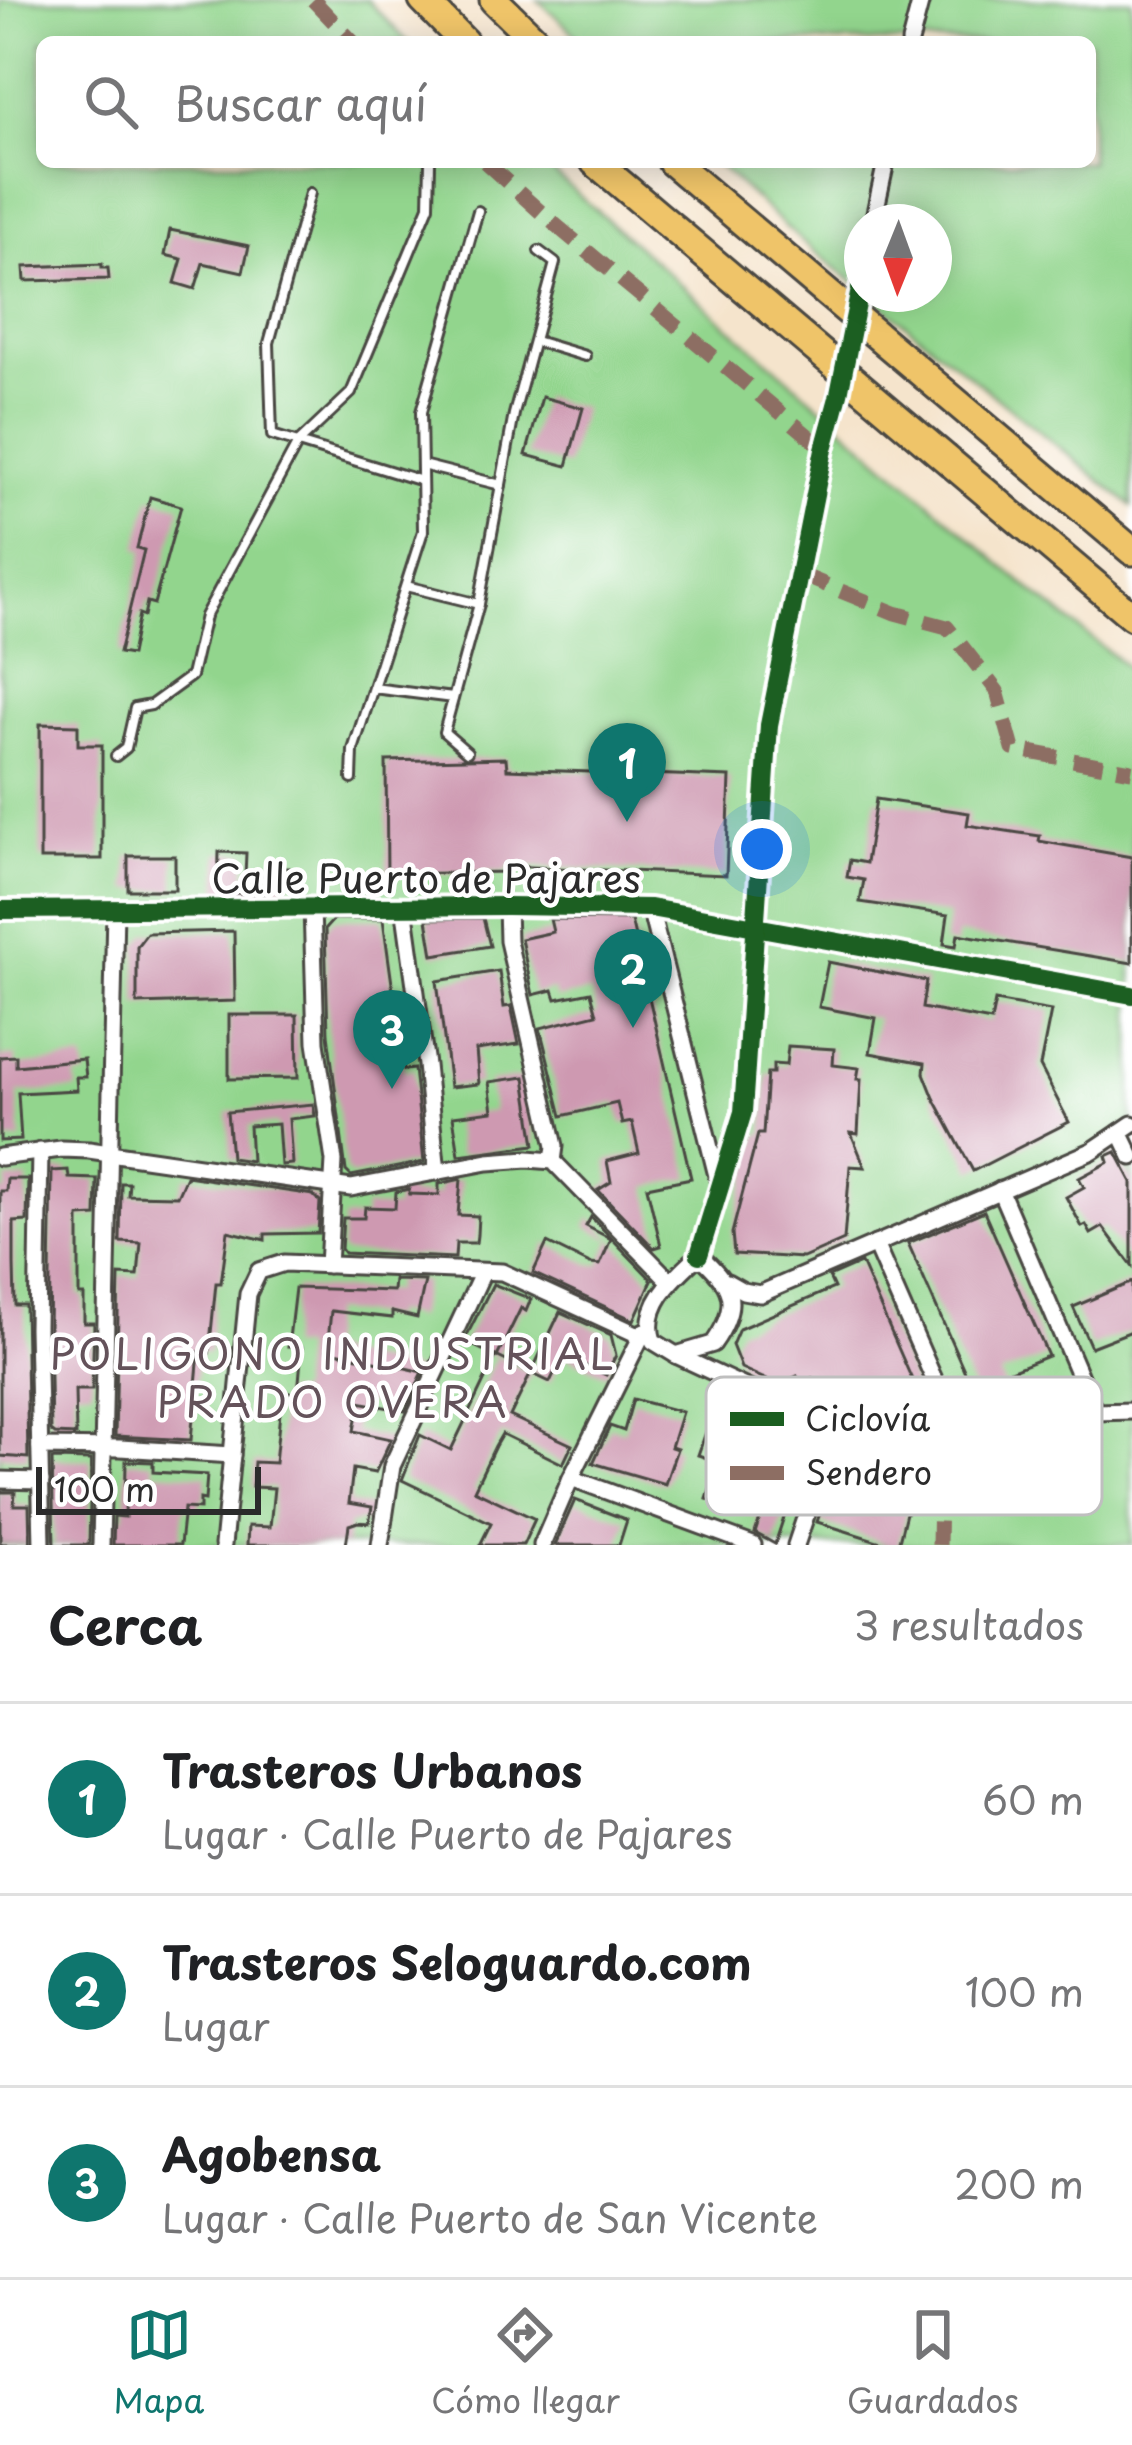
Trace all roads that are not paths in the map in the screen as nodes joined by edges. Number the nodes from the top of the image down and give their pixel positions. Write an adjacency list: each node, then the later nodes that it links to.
1 (424, 0): 4 (highway)
2 (494, 0): 5 (highway)
3 (921, 0): 6 (street)
4 (458, 36)
5 (532, 36)
6 (912, 36)
7 (430, 168): 18 (lane)
8 (602, 168): 25 (highway)
9 (679, 168): 22 (highway)
10 (885, 168): 12 (street)
11 (310, 193): 18 (lane)
12 (878, 204)
13 (478, 211): 19 (lane)
14 (539, 251): 15 (lane)
15 (535, 340): 16 (lane); 21 (lane)
16 (585, 356)
17 (839, 394): 37 (street)
18 (298, 443): 20 (lane); 29 (lane)
19 (422, 465): 20 (lane); 21 (lane)
20 (422, 481): 23 (lane)
21 (501, 485): 24 (lane)
22 (1132, 551)
23 (406, 586): 24 (lane); 26 (lane)
24 (479, 604): 27 (lane)
25 (1132, 616)
26 (373, 688): 27 (lane); 30 (lane)
27 (453, 698): 28 (lane)
28 (467, 752)
29 (116, 756)
30 (352, 778)
31 (404, 906): 32 (street, Calle Puerto de Pajares); 33 (street, Calle Puerto de Pajares); 45 (street)
32 (507, 906): 34 (street, Calle Puerto de Pajares); 44 (street)
33 (312, 907): 35 (street, Calle Puerto de Pajares); 46 (street)
34 (650, 908): 37 (street, Calle Puerto de Pajares); 47 (street)
35 (115, 909): 36 (street, Calle Puerto de Pajares); 41 (street)
36 (0, 910)
37 (754, 928): 38 (street, Calle Puerto de Pajares); 47 (street)
38 (1132, 995)
39 (1126, 1128): 43 (street); 48 (street)
40 (40, 1151): 41 (street); 42 (street); 65 (street)
41 (111, 1154): 46 (street); 66 (street)
42 (0, 1157)
43 (1132, 1157)
44 (553, 1161): 45 (street); 53 (street)
45 (437, 1172): 46 (street)
46 (332, 1187): 51 (street)
47 (720, 1189): 50 (street)
48 (1000, 1190): 49 (street); 62 (street)
49 (874, 1244): 54 (street); 61 (street)
50 (699, 1255): 53 (street); 54 (street)
51 (328, 1265): 52 (street); 67 (street)
52 (483, 1272): 55 (street); 75 (street)
53 (670, 1281): 55 (street)
54 (727, 1282): 56 (street)
55 (645, 1328): 57 (street); 58 (street)
56 (713, 1344): 57 (street); 60 (street)
57 (669, 1352): 58 (street); 59 (street)
58 (629, 1360): 68 (street)
59 (723, 1377)
60 (726, 1377)
61 (933, 1377)
62 (1080, 1377)
63 (1132, 1411): 64 (street)
64 (1102, 1412)
65 (40, 1448): 66 (street); 70 (street)
66 (103, 1448): 67 (street); 73 (street)
67 (232, 1454): 74 (street)
68 (571, 1478): 76 (street); 77 (street)
69 (0, 1480): 70 (street)
70 (41, 1481): 72 (street)
71 (806, 1515): 78 (street)
72 (42, 1545)
73 (100, 1545)
74 (223, 1545)
75 (380, 1545)
76 (542, 1545)
77 (753, 1545)
78 (796, 1545)

